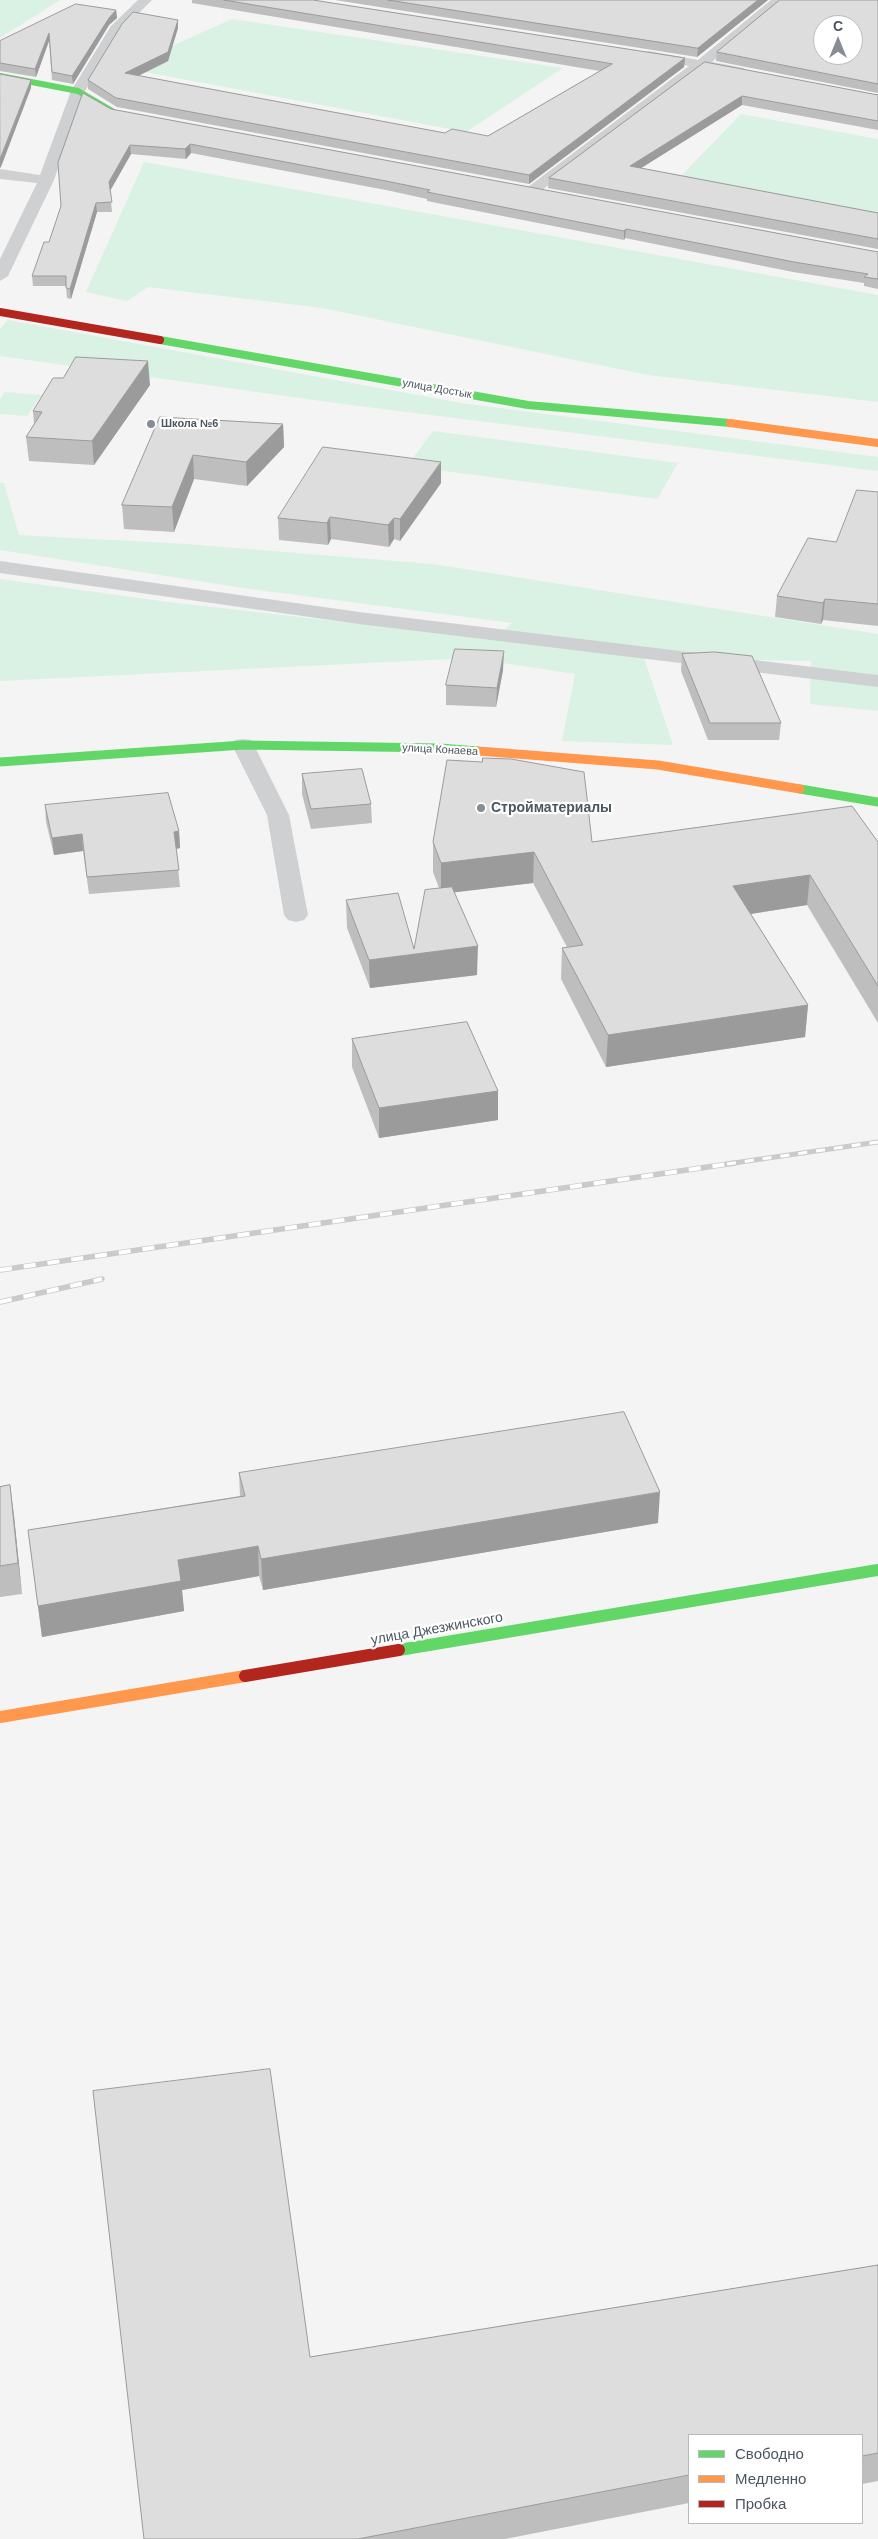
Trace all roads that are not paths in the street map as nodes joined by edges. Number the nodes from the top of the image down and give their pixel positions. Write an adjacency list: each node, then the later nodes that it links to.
1 (145, 0): 7 (street)
2 (779, 0): 4 (street)
3 (632, 53): 4 (street)
4 (701, 64): 5 (street); 11 (street)
5 (757, 75)
6 (0, 76): 7 (street)
7 (78, 92): 8 (street); 10 (street)
8 (122, 113)
9 (0, 174): 10 (street)
10 (46, 180): 13 (street)
11 (528, 189): 12 (street)
12 (552, 194)
13 (0, 276)
14 (0, 312): 15 (street, улица Достык)
15 (878, 443)
16 (0, 567): 17 (street)
17 (878, 681)
18 (243, 745): 19 (street, улица Конаева); 20 (street, улица Конаева); 21 (street)
19 (0, 762)
20 (878, 802)
21 (296, 915)
22 (878, 1570): 23 (street, улица Джезжинского)
23 (0, 1717)

